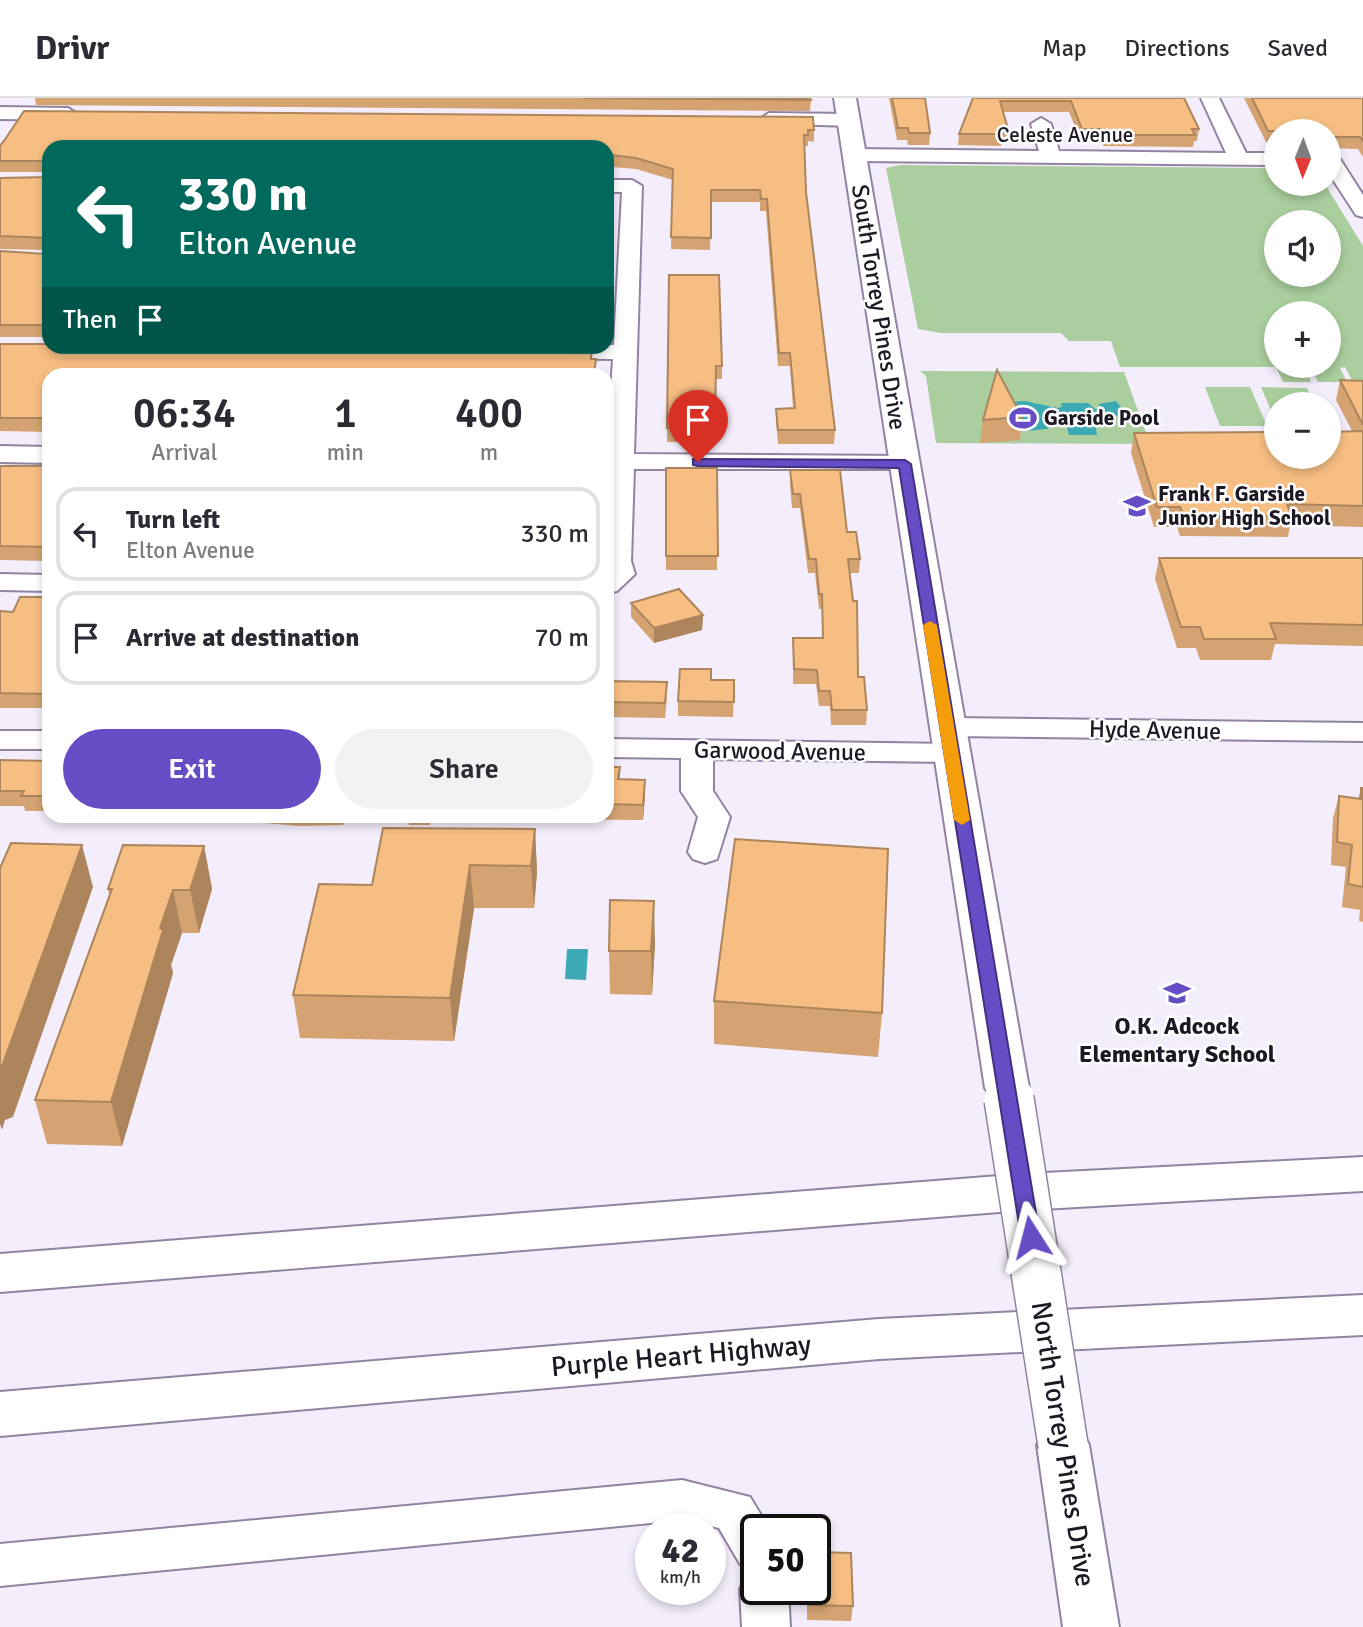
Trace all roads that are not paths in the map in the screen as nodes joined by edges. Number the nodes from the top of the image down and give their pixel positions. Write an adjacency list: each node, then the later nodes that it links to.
1 (8, 98): 4 (street)
2 (1210, 98): 10 (street)
3 (847, 109): 6 (street); 8 (main road, South Torrey Pines Drive)
4 (0, 111): 5 (street)
5 (90, 114)
6 (752, 119)
7 (1041, 124): 9 (street)
8 (855, 155): 9 (street, Celeste Avenue); 23 (main road, South Torrey Pines Drive)
9 (1051, 157): 10 (street, Celeste Avenue)
10 (1239, 159): 11 (street, Celeste Avenue)
11 (1264, 159)
12 (1341, 160): 13 (street)
13 (1353, 160)
14 (1341, 177): 16 (street)
15 (614, 186): 17 (street)
16 (1363, 211)
17 (618, 264): 19 (street)
18 (614, 352): 19 (street)
19 (626, 352): 22 (street)
20 (0, 454): 21 (street)
21 (42, 455)
22 (615, 461): 23 (street); 24 (street)
23 (905, 464): 30 (main road, South Torrey Pines Drive)
24 (614, 580)
25 (0, 582): 26 (street)
26 (42, 583)
27 (1363, 732): 30 (street, Hyde Avenue)
28 (0, 740): 29 (street)
29 (42, 740)
30 (950, 740): 32 (street, Garwood Avenue); 35 (main road, South Torrey Pines Drive, bridge)
31 (614, 748): 32 (street, Garwood Avenue)
32 (697, 750): 33 (street)
33 (705, 852)
34 (1363, 1174): 36 (main road)
35 (1035, 1261): 45 (main road, North Torrey Pines Drive, bridge)
36 (139, 1262): 37 (main road); 38 (main road)
37 (0, 1265)
38 (0, 1273)
39 (1363, 1315): 40 (main road, Purple Heart Highway)
40 (0, 1415)
41 (740, 1521): 42 (street)
42 (0, 1565)
43 (765, 1605): 44 (street)
44 (766, 1627)
45 (1091, 1627)

